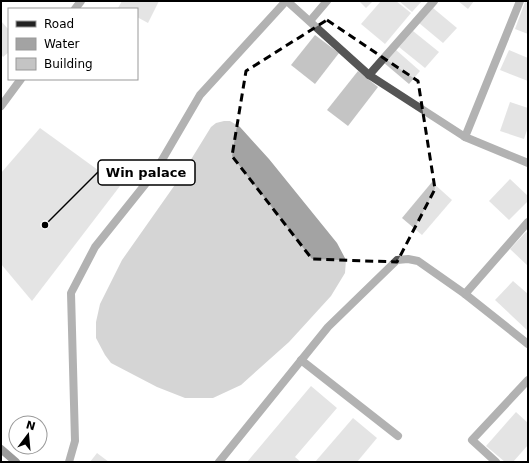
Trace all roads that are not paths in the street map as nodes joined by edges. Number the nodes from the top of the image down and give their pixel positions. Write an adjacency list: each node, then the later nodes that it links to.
1 (287, 1): 5 (street); 19 (street)
2 (327, 1): 5 (street)
3 (434, 1): 6 (street)
4 (520, 1): 9 (street)
5 (310, 21): 6 (street)
6 (369, 75): 9 (street)
7 (21, 80): 8 (street)
8 (1, 106)
9 (465, 137): 10 (street)
10 (528, 163)
11 (528, 222): 12 (street)
12 (466, 294): 13 (street); 14 (street)
13 (528, 344)
14 (301, 360): 16 (street); 20 (street)
15 (528, 380): 21 (street)
16 (398, 436)
17 (1, 449): 18 (main road)
18 (16, 462)
19 (69, 462)
20 (219, 462)
21 (496, 462)

